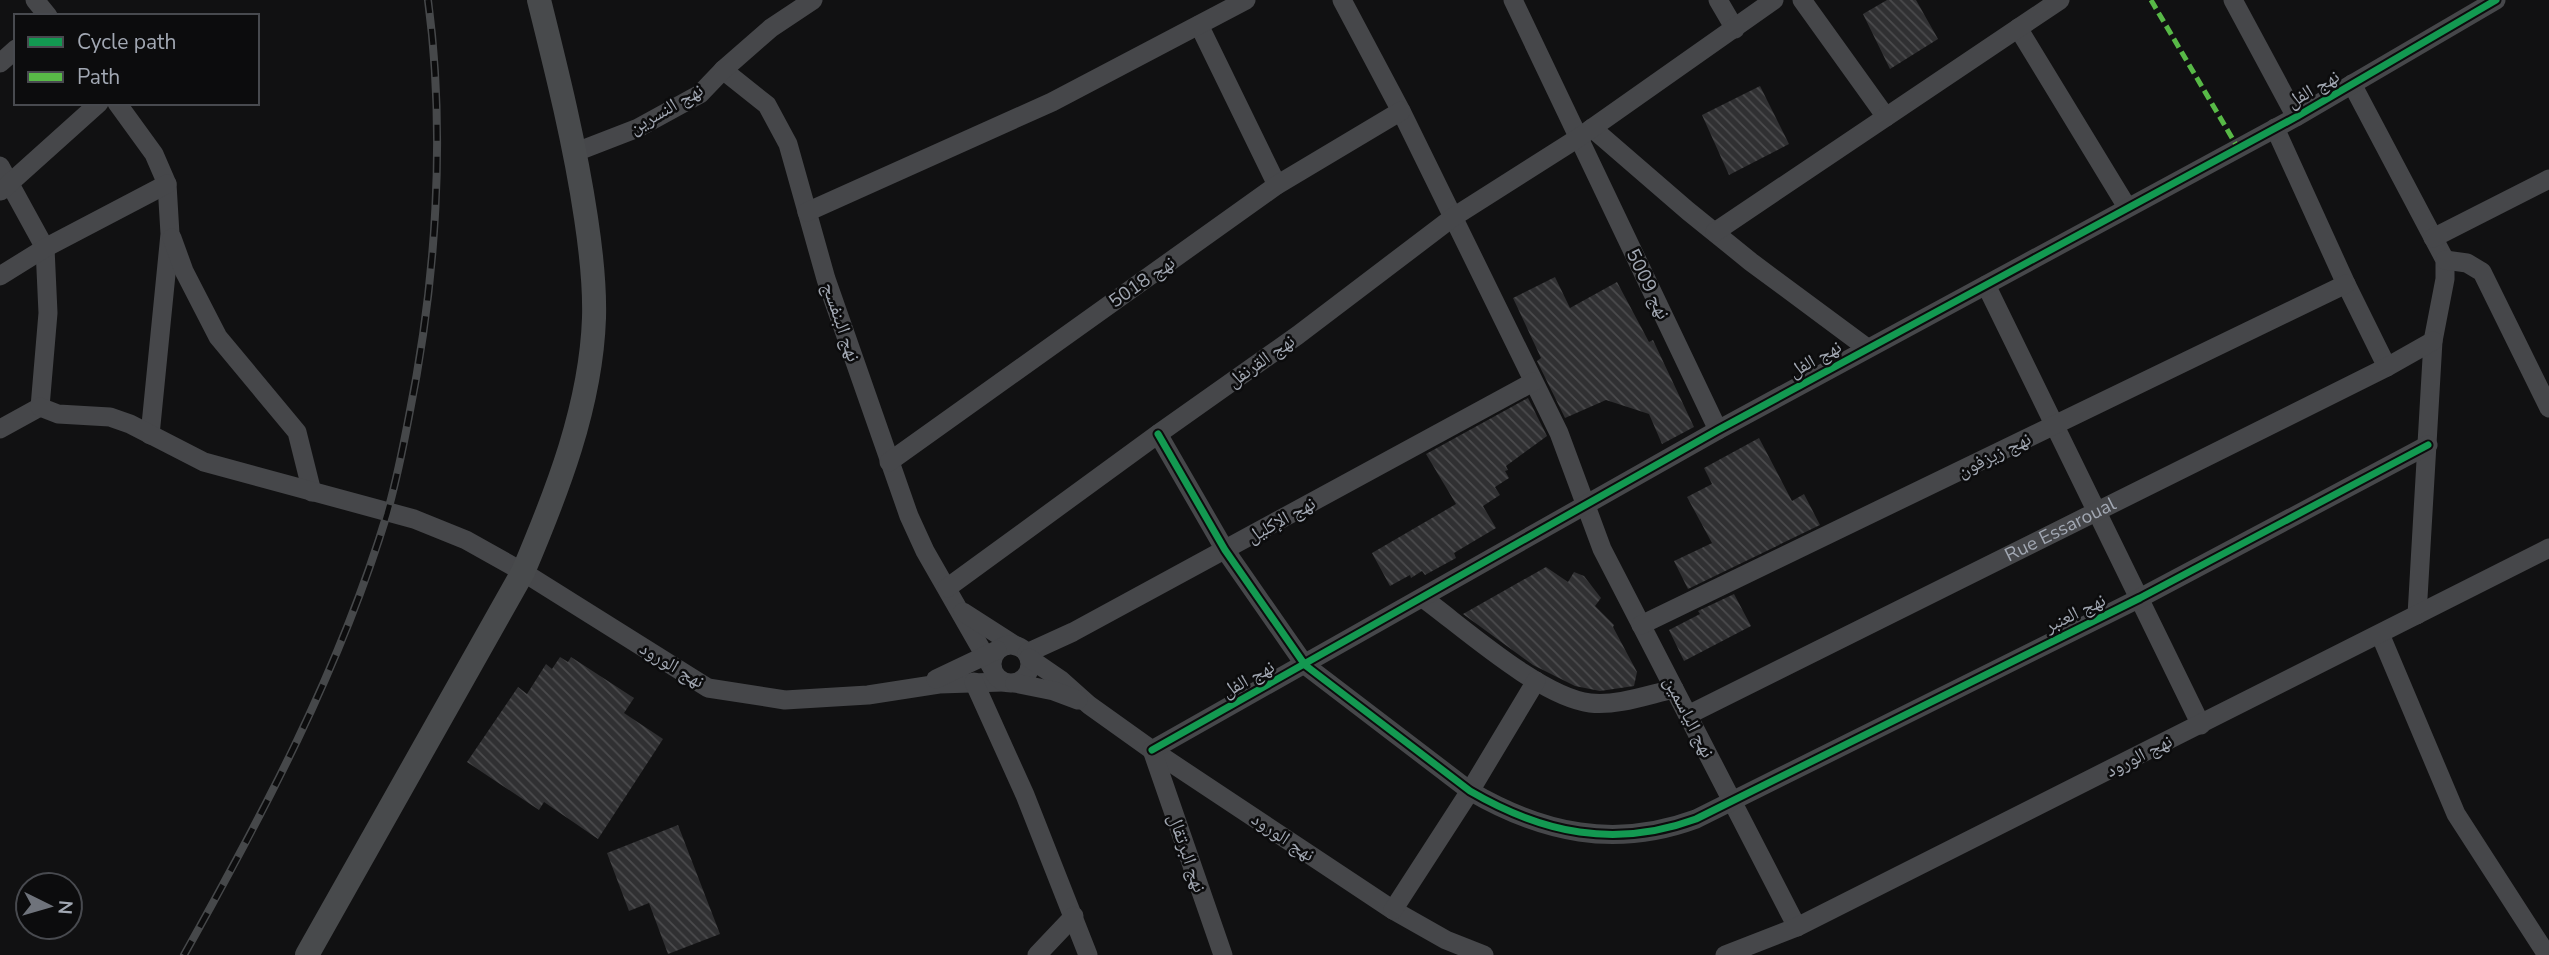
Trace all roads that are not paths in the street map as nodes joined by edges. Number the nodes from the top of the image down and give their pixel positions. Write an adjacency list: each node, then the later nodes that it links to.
1 (35, 0): 13 (street)
2 (539, 0): 28 (main road)
3 (813, 0): 19 (street, نهج النسرين)
4 (1246, 0): 14 (street)
5 (1342, 0): 23 (street, نهج الياسمين)
6 (1513, 0): 27 (street, نهج 5009)
7 (1718, 0): 16 (street)
8 (1774, 0): 16 (street, نهج القرنفل)
9 (1802, 0): 24 (street)
10 (2060, 0): 15 (street)
11 (2234, 0): 25 (street)
12 (2496, 0): 20 (street, نهج الفل)
13 (46, 14)
14 (1199, 25): 32 (street); 35 (street)
15 (2018, 28): 24 (street); 34 (street)
16 (1735, 29): 27 (street, نهج القرنفل)
17 (14, 51): 18 (street)
18 (0, 62)
19 (723, 70): 28 (street, نهج النسرين); 35 (street, نهج البنفسج)
20 (2352, 84): 25 (street, نهج الفل); 39 (street)
21 (97, 105): 33 (street)
22 (118, 105): 31 (street)
23 (1401, 110): 32 (street, نهج 5018); 36 (street, نهج الياسمين)
24 (1886, 117): 37 (street)
25 (2296, 117): 26 (street, نهج الفل)
26 (2275, 128): 34 (street, نهج الفل); 43 (street)
27 (1585, 133): 36 (street, نهج القرنفل); 37 (street); 53 (street, نهج 5009)
28 (576, 152): 63 (main road)
29 (0, 166): 33 (street)
30 (2549, 179): 39 (street)
31 (167, 184): 38 (street); 40 (street)
32 (1277, 185): 57 (street, نهج 5018)
33 (5, 189): 40 (street)
34 (2127, 207): 44 (street, نهج الفل)
35 (807, 212): 57 (street, نهج البنفسج)
36 (1452, 218): 48 (street, نهج الياسمين); 54 (street, نهج القرنفل)
37 (1714, 233): 46 (street)
38 (170, 234): 55 (street); 58 (street)
39 (2433, 238): 41 (street)
40 (45, 248): 42 (street); 50 (street)
41 (2445, 260): 45 (street); 49 (street)
42 (0, 276)
43 (2346, 284): 47 (street); 51 (street, نهج زيزفون)
44 (1986, 285): 46 (street, نهج الفل); 51 (street)
45 (2433, 341): 47 (street, Rue Essaroual); 56 (street)
46 (1867, 348): 53 (street, نهج الفل)
47 (2387, 367): 60 (street, Rue Essaroual)
48 (1533, 382): 59 (street, نهج الياسمين); 62 (street, نهج الإكليل)
49 (2547, 397)
50 (40, 407): 52 (street); 55 (street, نهج الورود)
51 (2055, 425): 60 (street); 69 (street, نهج زيزفون)
52 (0, 429)
53 (1718, 430): 59 (street, نهج الفل)
54 (1158, 433): 62 (street, نهج العنبر); 64 (street, نهج القرنفل)
55 (150, 435): 58 (street, نهج الورود)
56 (2428, 444): 66 (street, نهج العنبر); 68 (street)
57 (889, 462): 64 (street, نهج البنفسج)
58 (312, 492): 63 (street, نهج الورود)
59 (1586, 505): 65 (street, نهج الفل); 69 (street, نهج الياسمين)
60 (2097, 512): 66 (street); 78 (street, Rue Essaroual)
61 (2549, 548): 68 (street, نهج الورود)
62 (1226, 550): 71 (street, نهج الإكليل); 72 (street, نهج العنبر)
63 (523, 572): 75 (street, نهج الورود); 87 (main road)
64 (947, 587): 67 (street, نهج البنفسج)
65 (1423, 598): 72 (street, نهج الفل); 73 (street)
66 (2140, 598): 79 (street); 82 (street, نهج العنبر)
67 (959, 610): 71 (street, نهج البنفسج); 71 (street)
68 (2417, 615): 70 (street, نهج الورود)
69 (1641, 625): 76 (street, نهج الياسمين)
70 (2380, 634): 79 (street, نهج الورود); 93 (street)
71 (1008, 662): 74 (street); 75 (street, نهج الإكليل); 77 (street); 77 (street)
72 (1305, 665): 80 (street, نهج الفل); 81 (street, نهج العنبر)
73 (1536, 681): 76 (street); 81 (street)
74 (974, 682): 75 (street); 84 (street)
75 (922, 685)
76 (1674, 689): 78 (street, نهج الياسمين)
77 (1089, 705): 80 (street, نهج الورود)
78 (1688, 715): 82 (street, نهج الياسمين)
79 (2201, 725): 85 (street, نهج الورود)
80 (1152, 750): 83 (street, نهج الورود); 90 (street, نهج البرتقال)
81 (1469, 791): 82 (street, نهج العنبر); 83 (street)
82 (1731, 800): 85 (street, نهج الياسمين)
83 (1393, 910): 86 (street, نهج الورود)
84 (1074, 916): 88 (street); 89 (street)
85 (1797, 927): 92 (street, نهج الورود)
86 (1448, 948): 91 (street, نهج الورود)
87 (307, 955)
88 (1037, 955)
89 (1088, 955)
90 (1223, 955)
91 (1484, 955)
92 (1725, 955)
93 (2547, 955)

